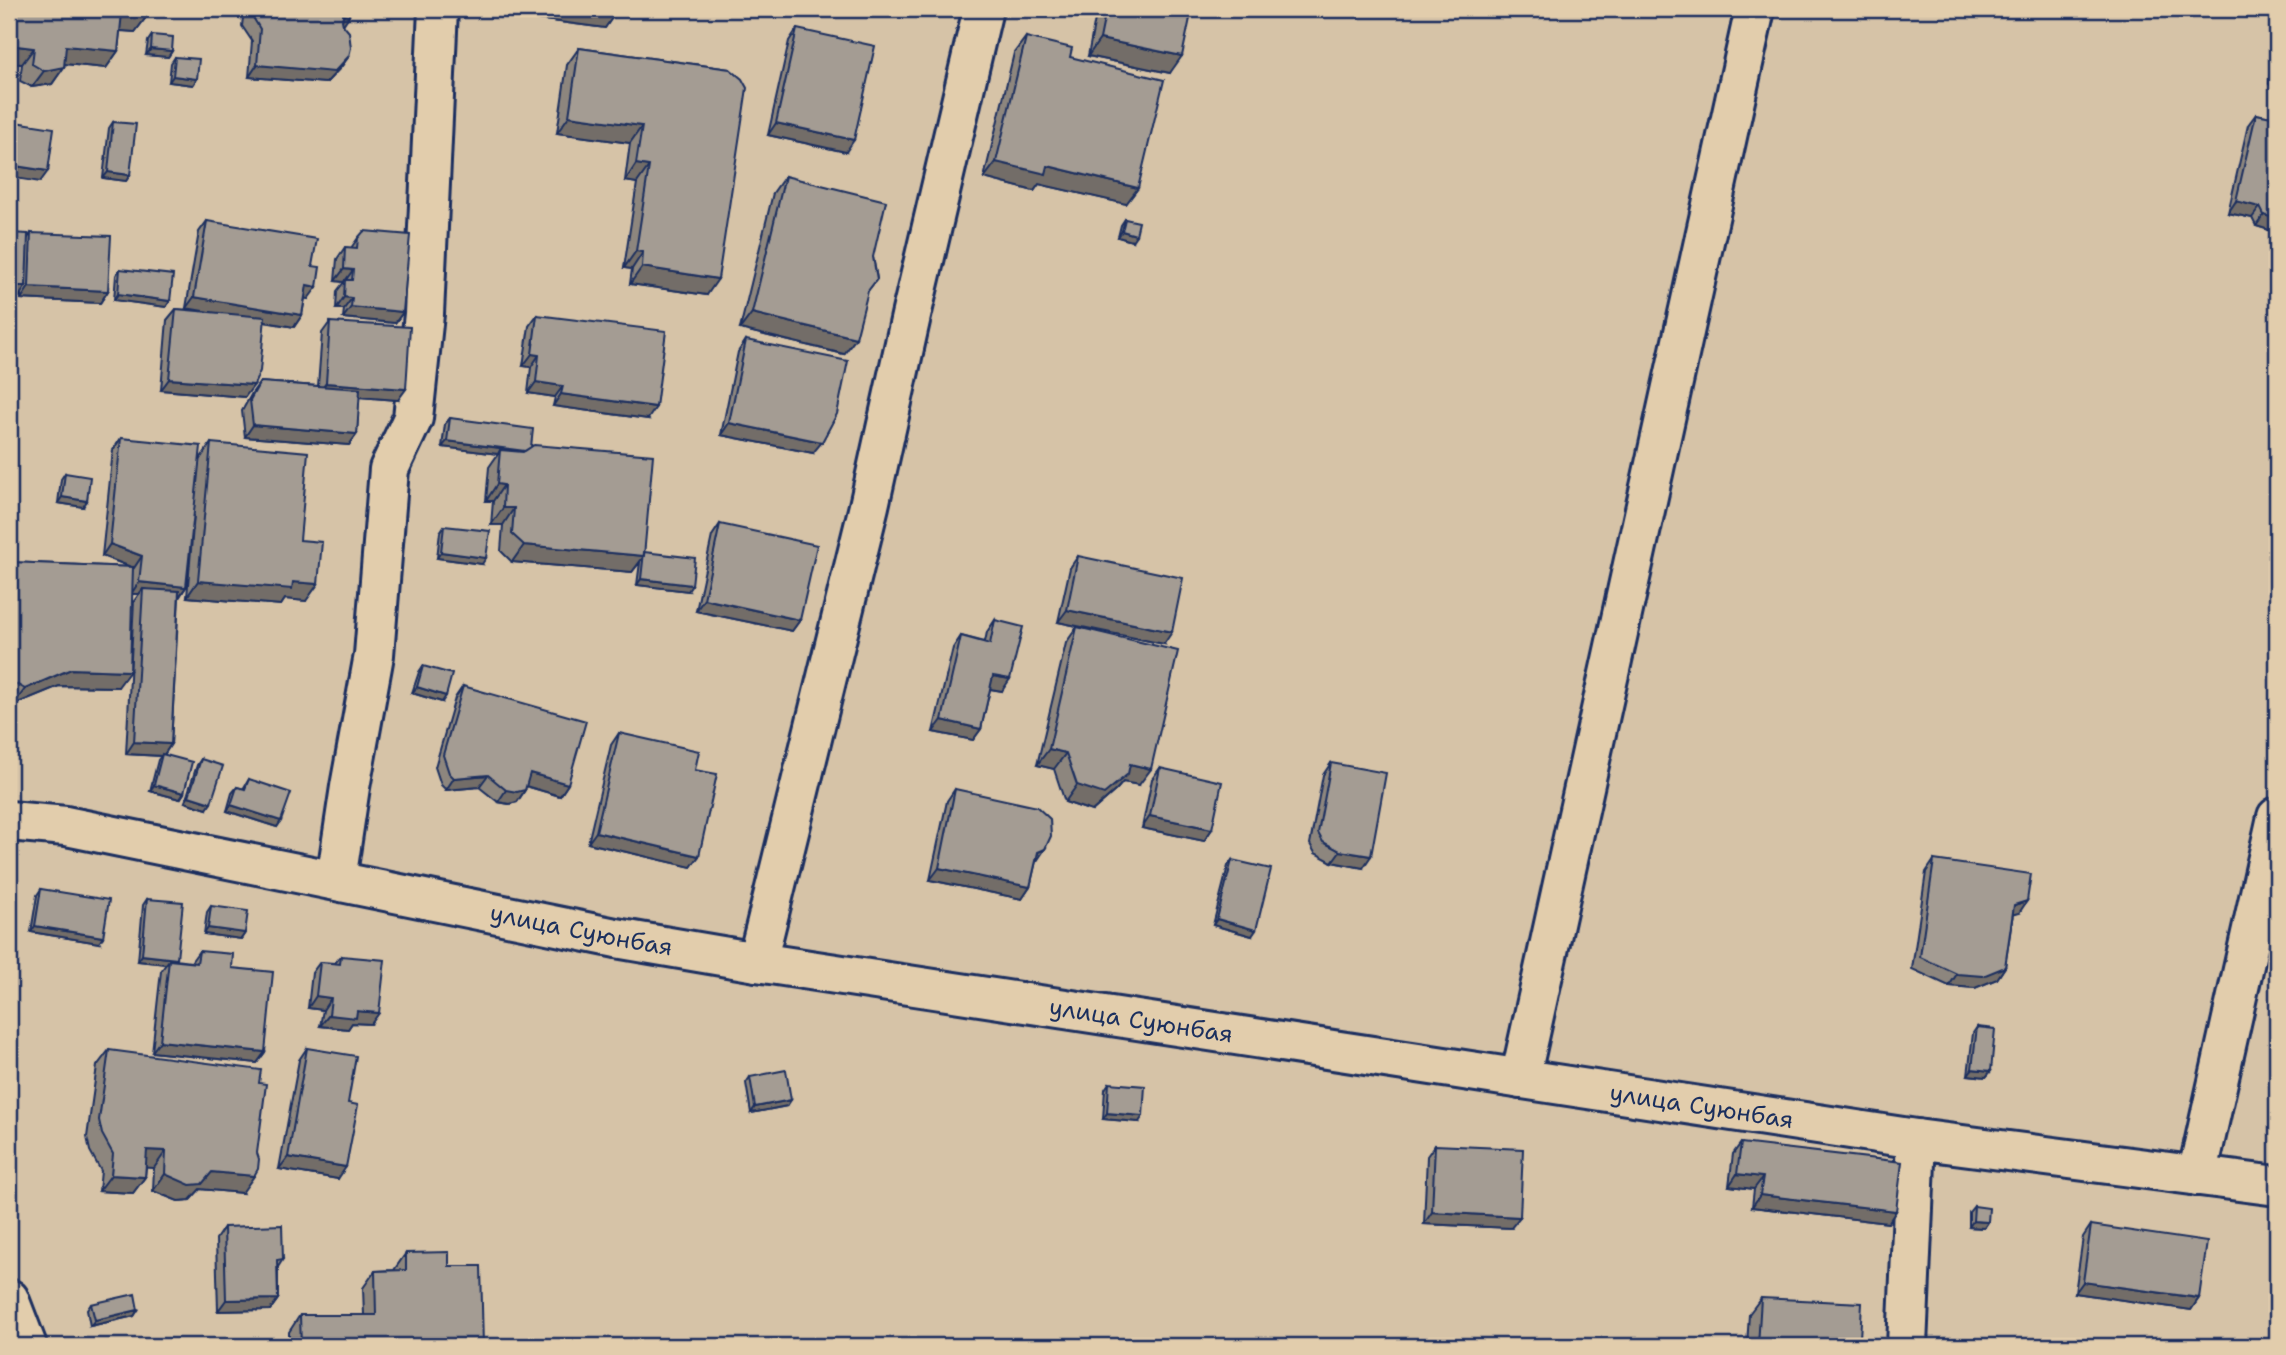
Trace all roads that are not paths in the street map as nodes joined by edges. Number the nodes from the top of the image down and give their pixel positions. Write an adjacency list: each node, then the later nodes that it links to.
1 (438, 9): 6 (street)
2 (984, 9): 7 (street)
3 (1755, 9): 8 (street)
4 (2277, 817): 10 (street)
5 (9, 821): 6 (street, улица Суюнбая)
6 (336, 880): 7 (street, улица Суюнбая)
7 (757, 962): 8 (street, улица Суюнбая)
8 (1520, 1079): 9 (street, улица Суюнбая)
9 (1916, 1139): 10 (street, улица Суюнбая); 12 (street)
10 (2197, 1175): 11 (street, улица Суюнбая)
11 (2277, 1186)
12 (1907, 1346)

